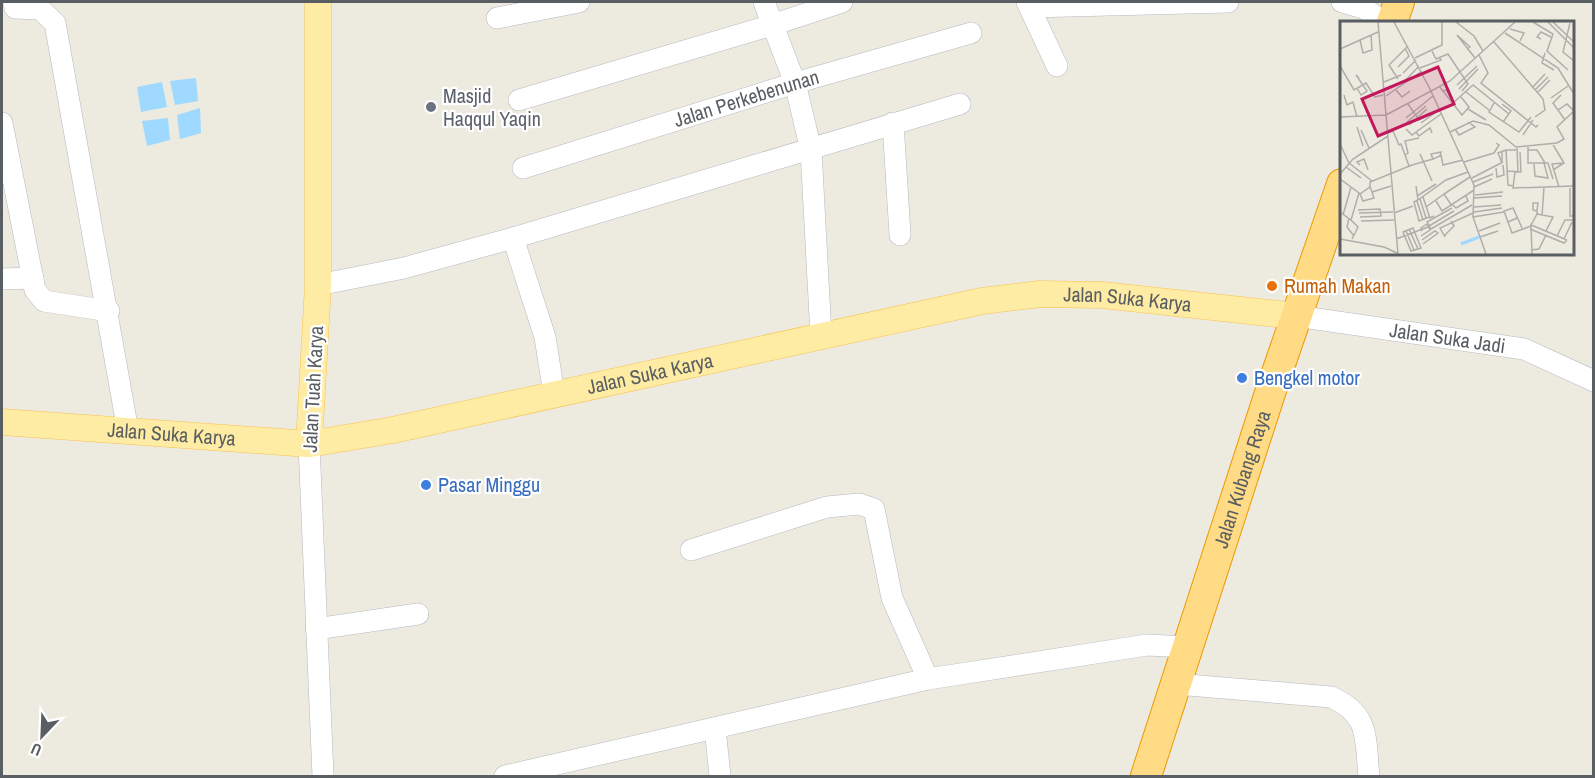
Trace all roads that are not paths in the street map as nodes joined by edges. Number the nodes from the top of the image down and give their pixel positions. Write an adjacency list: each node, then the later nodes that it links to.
1 (318, 2): 28 (main road, Jalan Tuah Karya)
2 (579, 2): 10 (street)
3 (764, 2): 13 (street)
4 (842, 2): 13 (street)
5 (1228, 2): 8 (street)
6 (1342, 2): 11 (street)
7 (1399, 2): 12 (highway)
8 (1029, 4): 15 (street)
9 (10, 8): 29 (street)
10 (497, 18)
11 (1383, 21)
12 (1392, 21)
13 (772, 25): 16 (street); 17 (street)
14 (971, 33): 16 (street, Jalan Perkebenunan)
15 (1057, 66)
16 (795, 83): 21 (street); 22 (street, Jalan Perkebenunan)
17 (519, 99)
18 (960, 104): 20 (street)
19 (2, 123): 26 (street)
20 (893, 123): 21 (street); 24 (street)
21 (811, 150): 25 (street); 31 (street)
22 (523, 168)
23 (1340, 187): 30 (highway, Jalan Kubang Raya)
24 (900, 235)
25 (513, 238): 28 (street); 33 (street)
26 (33, 278): 27 (street); 29 (street)
27 (2, 279)
28 (318, 285): 36 (main road, Jalan Tuah Karya)
29 (109, 311): 35 (street)
30 (1296, 316): 31 (main road, Jalan Suka Karya); 32 (street, Jalan Suka Jadi); 40 (highway, Jalan Kubang Raya)
31 (821, 336): 33 (main road, Jalan Suka Karya)
32 (1593, 381)
33 (554, 394): 36 (main road, Jalan Suka Karya)
34 (2, 422): 35 (main road, Jalan Suka Karya)
35 (128, 431): 36 (main road, Jalan Suka Karya)
36 (309, 444): 39 (street, Jalan Tuah Karya)
37 (691, 550): 41 (street)
38 (418, 614): 39 (street)
39 (316, 629): 45 (street, Jalan Tuah Karya)
40 (1188, 647): 41 (street); 42 (highway, Jalan Kubang Raya)
41 (928, 679): 43 (street)
42 (1176, 684): 47 (highway, Jalan Kubang Raya); 48 (street)
43 (715, 728): 44 (street); 46 (street)
44 (715, 774)
45 (323, 777)
46 (505, 777)
47 (1146, 777)
48 (1370, 777)

